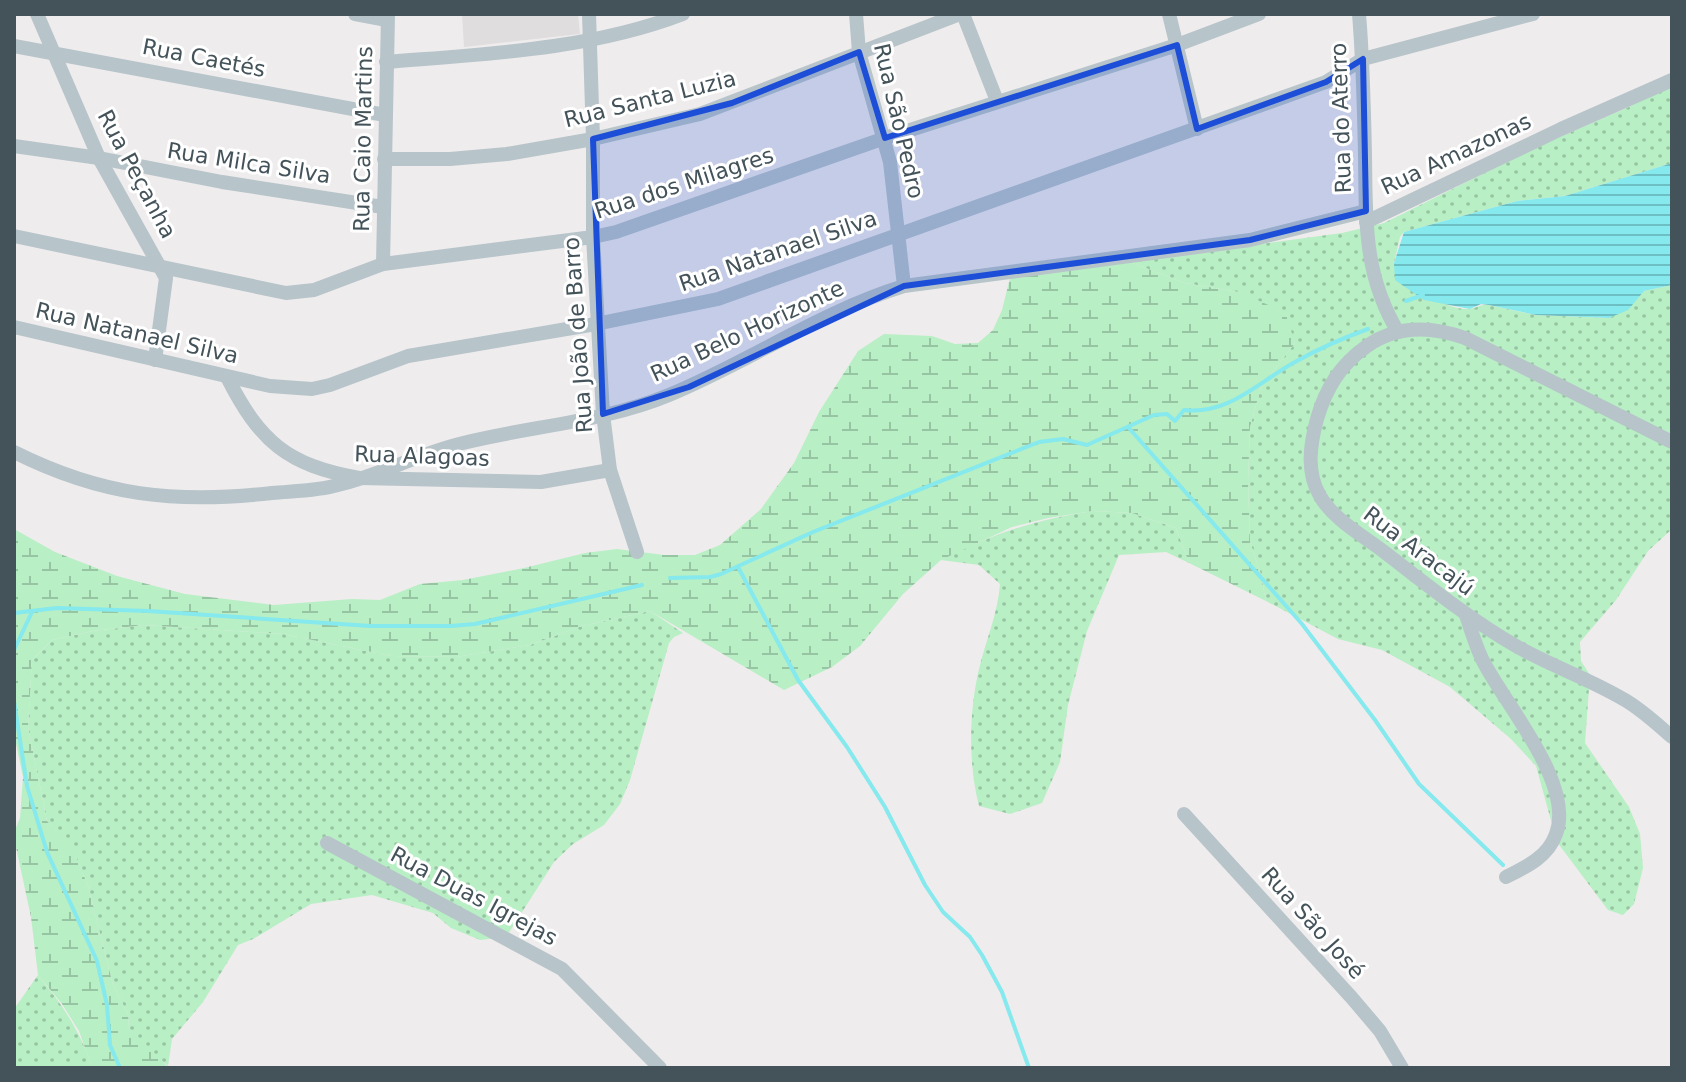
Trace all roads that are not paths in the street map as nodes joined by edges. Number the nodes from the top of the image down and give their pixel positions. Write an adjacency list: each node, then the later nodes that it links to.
1 (37, 14): 15 (street, Rua Peçanha)
2 (355, 14): 11 (street)
3 (589, 14): 12 (street, Rua João de Barro)
4 (683, 14): 12 (street)
5 (856, 14): 16 (street, Rua São Pedro)
6 (962, 14): 16 (street, Rua Santa Luzia); 20 (street)
7 (1169, 14): 13 (street)
8 (1259, 14): 13 (street, Rua dos Milagres)
9 (1359, 14): 17 (street, Rua do Aterro)
10 (1527, 15): 17 (street, Rua Natanael Silva)
11 (387, 17): 18 (street, Rua Caio Martins)
12 (591, 39): 18 (street); 24 (street, Rua João de Barro)
13 (1177, 45): 20 (street, Rua dos Milagres); 22 (street)
14 (14, 46): 15 (street, Rua Caetés)
15 (51, 51): 21 (street, Rua Caetés); 26 (street, Rua Peçanha)
16 (859, 52): 23 (street, Rua São Pedro); 24 (street, Rua Santa Luzia)
17 (1363, 59): 22 (street, Rua Natanael Silva); 29 (street, Rua do Aterro)
18 (386, 62): 21 (street, Rua Caio Martins)
19 (1672, 80): 29 (street, Rua Amazonas)
20 (997, 101): 23 (street, Rua dos Milagres)
21 (385, 115): 27 (street, Rua Caio Martins)
22 (1197, 129): 30 (street, Rua Natanael Silva)
23 (885, 138): 30 (street, Rua São Pedro); 32 (street, Rua dos Milagres)
24 (593, 139): 27 (street, Rua Santa Luzia); 32 (street, Rua João de Barro)
25 (14, 146): 26 (street, Rua Milca Silva)
26 (99, 158): 28 (street, Rua Milca Silva); 34 (street, Rua Peçanha)
27 (384, 159): 28 (street, Rua Caio Martins)
28 (383, 207): 33 (street, Rua Caio Martins)
29 (1366, 216): 35 (street, Rua Belo Horizonte); 38 (street, Rua Amazonas)
30 (899, 233): 35 (street, Rua São Pedro); 36 (street, Rua Natanael Silva)
31 (14, 236): 34 (street, Rua dos Milagres)
32 (593, 237): 33 (street, Rua dos Milagres); 36 (street, Rua João de Barro)
33 (383, 264): 34 (street, Rua dos Milagres)
34 (162, 267): 39 (street, Rua Peçanha)
35 (904, 286): 41 (street, Rua Belo Horizonte)
36 (596, 324): 40 (street, Rua Natanael Silva); 41 (street, Rua João de Barro)
37 (14, 327): 39 (street, Rua Natanael Silva)
38 (1398, 332): 42 (street); 47 (street, Rua Aracajú)
39 (155, 360): 40 (street, Rua Natanael Silva)
40 (227, 377): 45 (street, Rua Alagoas)
41 (603, 414): 44 (street, Rua João de Barro); 45 (street, Rua Belo Horizonte)
42 (1672, 442)
43 (14, 452): 45 (street, Rua Belo Horizonte)
44 (610, 470): 45 (street, Rua Alagoas); 46 (street, Rua João de Barro)
45 (359, 478)
46 (637, 552)
47 (1466, 615): 48 (street, Rua Aracajú); 51 (street)
48 (1672, 737)
49 (1184, 814): 53 (street, Rua São José)
50 (327, 843): 52 (street, Rua Duas Igrejas)
51 (1506, 877)
52 (660, 1068)
53 (1402, 1068)

